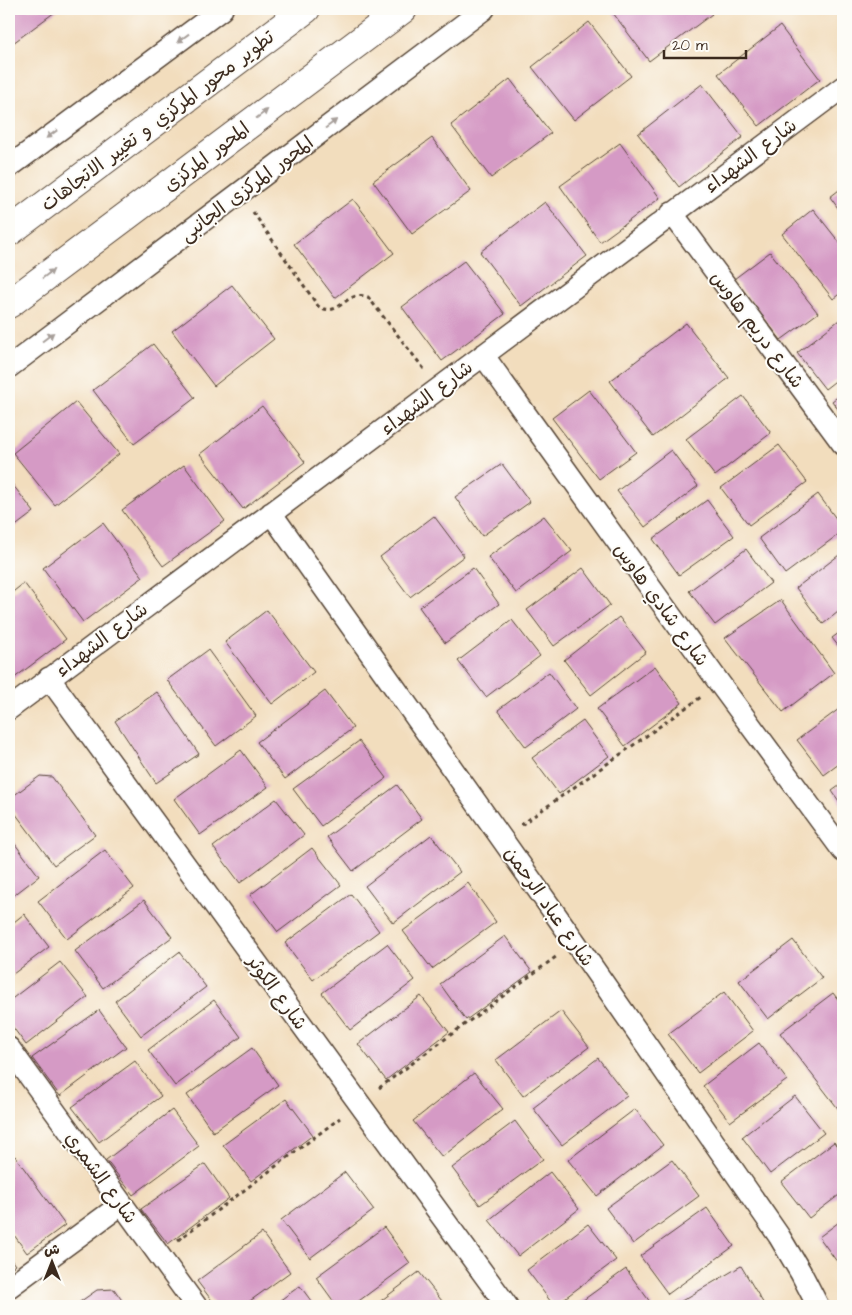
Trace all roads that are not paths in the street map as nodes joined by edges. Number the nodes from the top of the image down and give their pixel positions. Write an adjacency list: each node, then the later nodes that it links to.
1 (222, 9): 6 (street, one-way to 6)
2 (306, 9): 8 (main road, تطوير محور المركزي و تغيير الاتجاهات)
3 (403, 9): 9 (main road, المحور المركزى, one-way to 3)
4 (484, 9): 11 (street, المحور المركزى الجانبى, one-way to 4)
5 (843, 87): 7 (street, شارع الشهداء)
6 (9, 167)
7 (672, 213): 10 (street, شارع الشهداء); 12 (street, شارع دريم هاوس)
8 (9, 232)
9 (9, 304)
10 (483, 355): 13 (street, شارع الشهداء); 16 (street, شارع شادي هاوس)
11 (9, 367)
12 (843, 444)
13 (271, 513): 14 (street, شارع الشهداء); 22 (street, شارع عباد الرحمن)
14 (49, 678): 15 (street, شارع الشهداء); 21 (street, شارع الكوثر)
15 (9, 709)
16 (843, 851)
17 (9, 1048): 18 (street, شارع الشمري)
18 (122, 1204): 19 (street); 20 (street, شارع الشمري)
19 (9, 1287)
20 (196, 1306)
21 (507, 1306)
22 (818, 1306)

